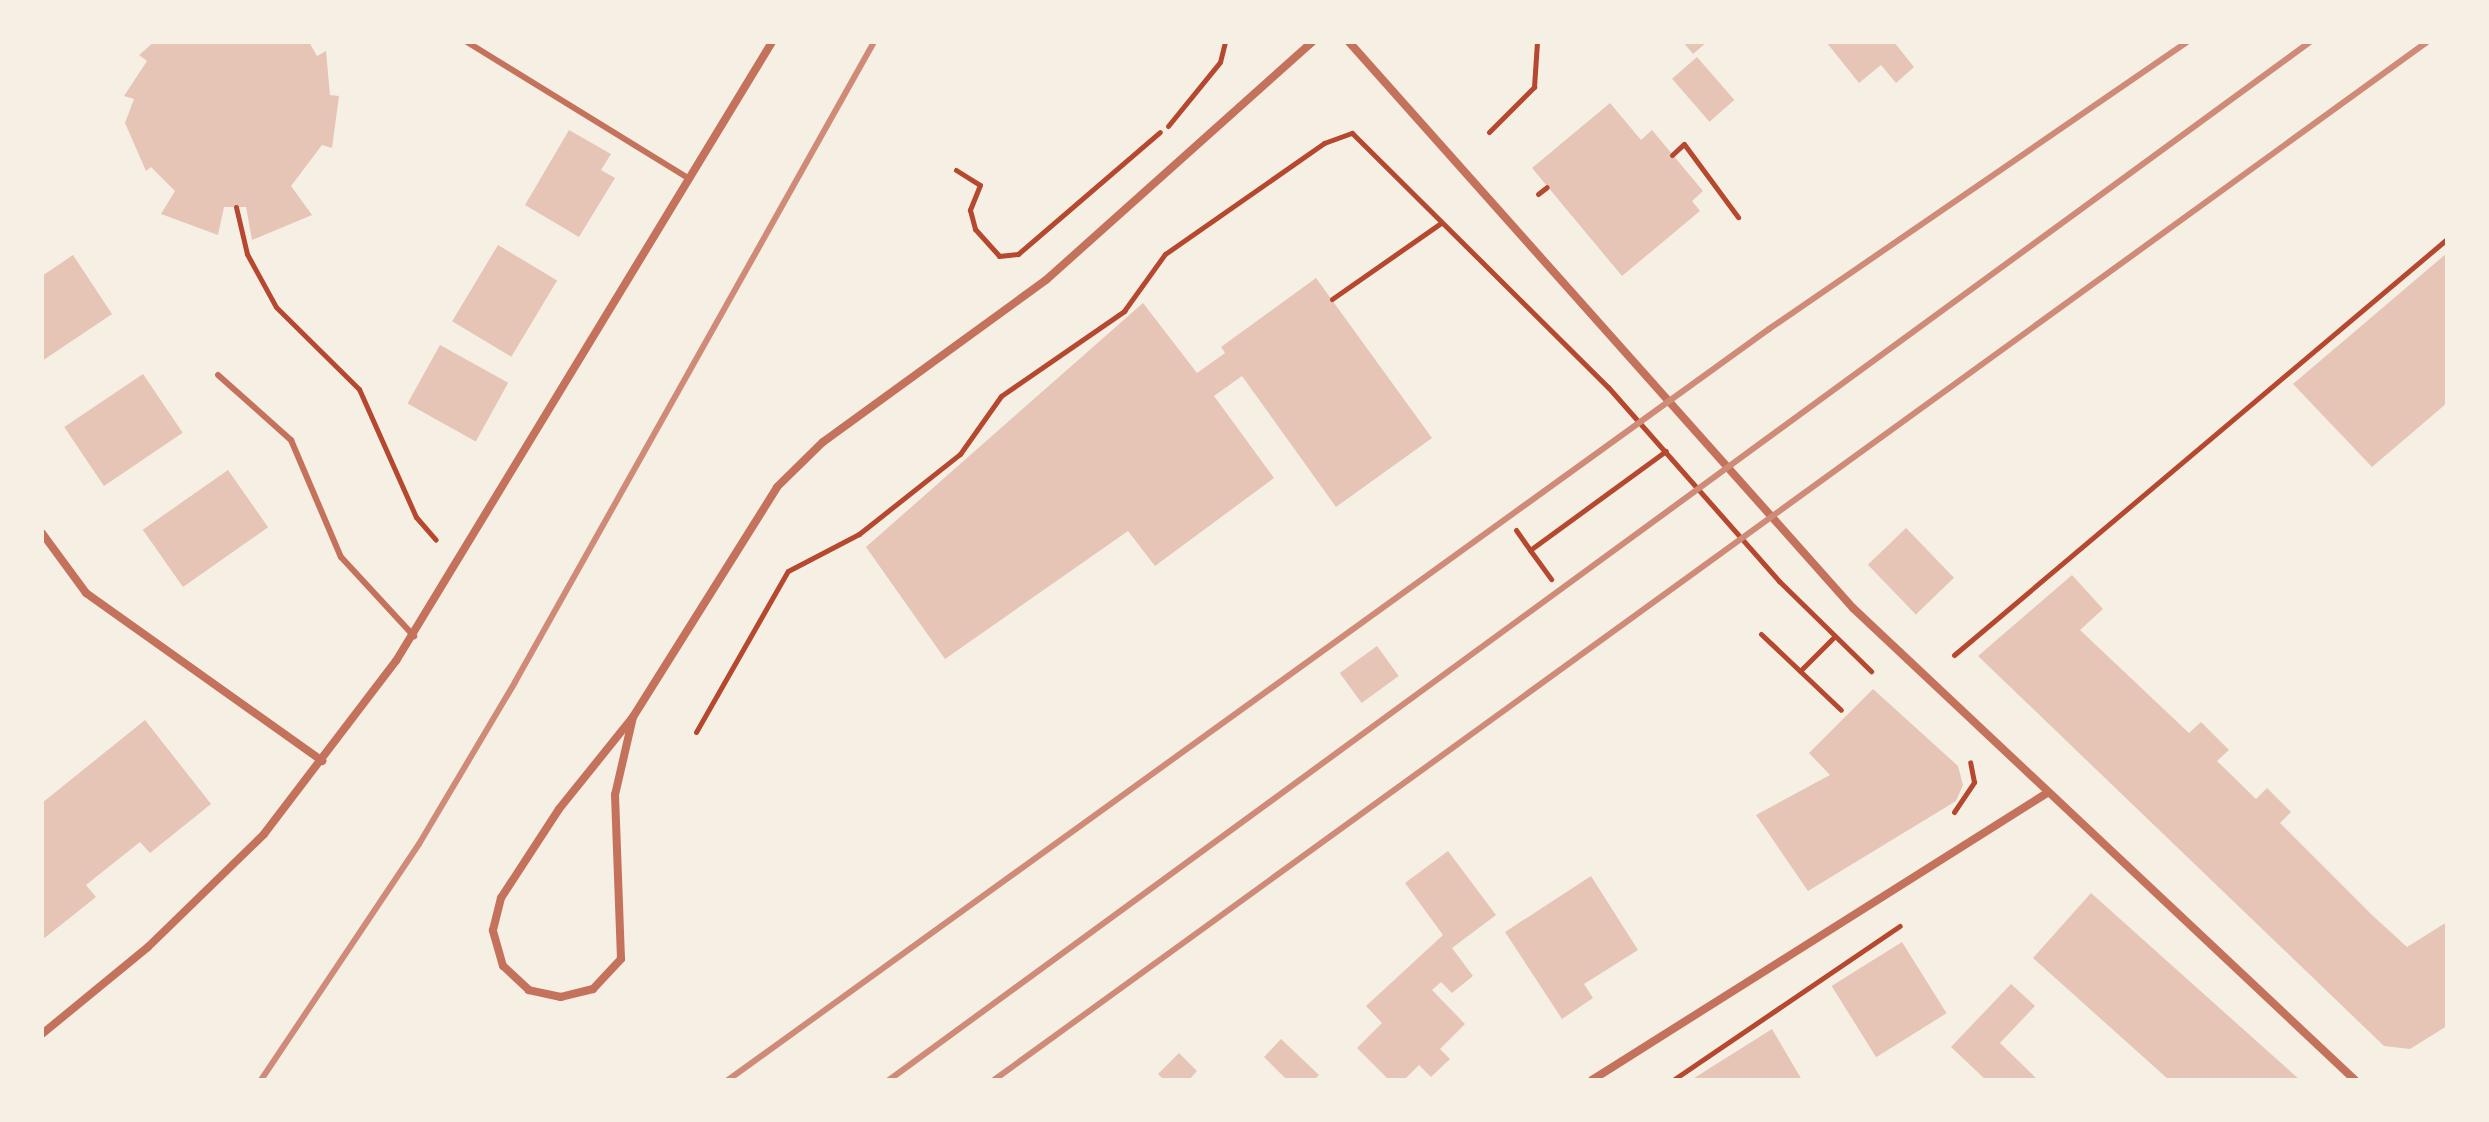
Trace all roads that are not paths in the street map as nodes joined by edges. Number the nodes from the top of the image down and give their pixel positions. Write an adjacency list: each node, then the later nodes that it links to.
1 (467, 42): 5 (lane)
2 (772, 42): 5 (street)
3 (1312, 42): 9 (street)
4 (1349, 42): 11 (street)
5 (688, 178): 8 (street)
6 (218, 375): 8 (lane)
7 (42, 533): 10 (street)
8 (414, 636): 10 (street)
9 (633, 717): 9 (street)
10 (322, 761): 12 (street)
11 (2047, 793): 13 (street); 14 (street)
12 (42, 1034)
13 (1592, 1080)
14 (2355, 1080)

